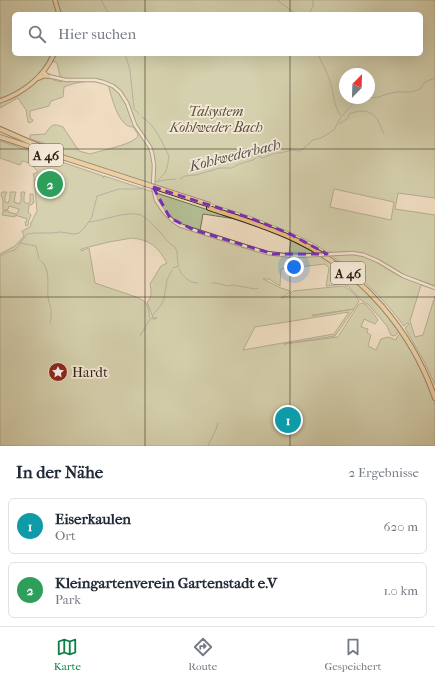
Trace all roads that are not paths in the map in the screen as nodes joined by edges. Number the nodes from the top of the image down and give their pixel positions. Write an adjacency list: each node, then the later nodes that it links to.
1 (55, 0): 2 (main road)
2 (58, 12)
3 (53, 56): 4 (main road)
4 (44, 72): 5 (street); 6 (street); 7 (main road)
5 (48, 76): 6 (street); 7 (main road)
6 (54, 77): 14 (street, bridge)
7 (36, 79): 8 (main road)
8 (0, 101)
9 (0, 128): 11 (highway)
10 (0, 138): 11 (highway, A 46); 12 (highway, A 46)
11 (60, 156): 12 (highway, A 46)
12 (93, 168): 13 (highway, A 46, bridge)
13 (210, 207): 15 (highway, A 46); 16 (highway, A 46)
14 (435, 288)
15 (435, 390)
16 (435, 398)

